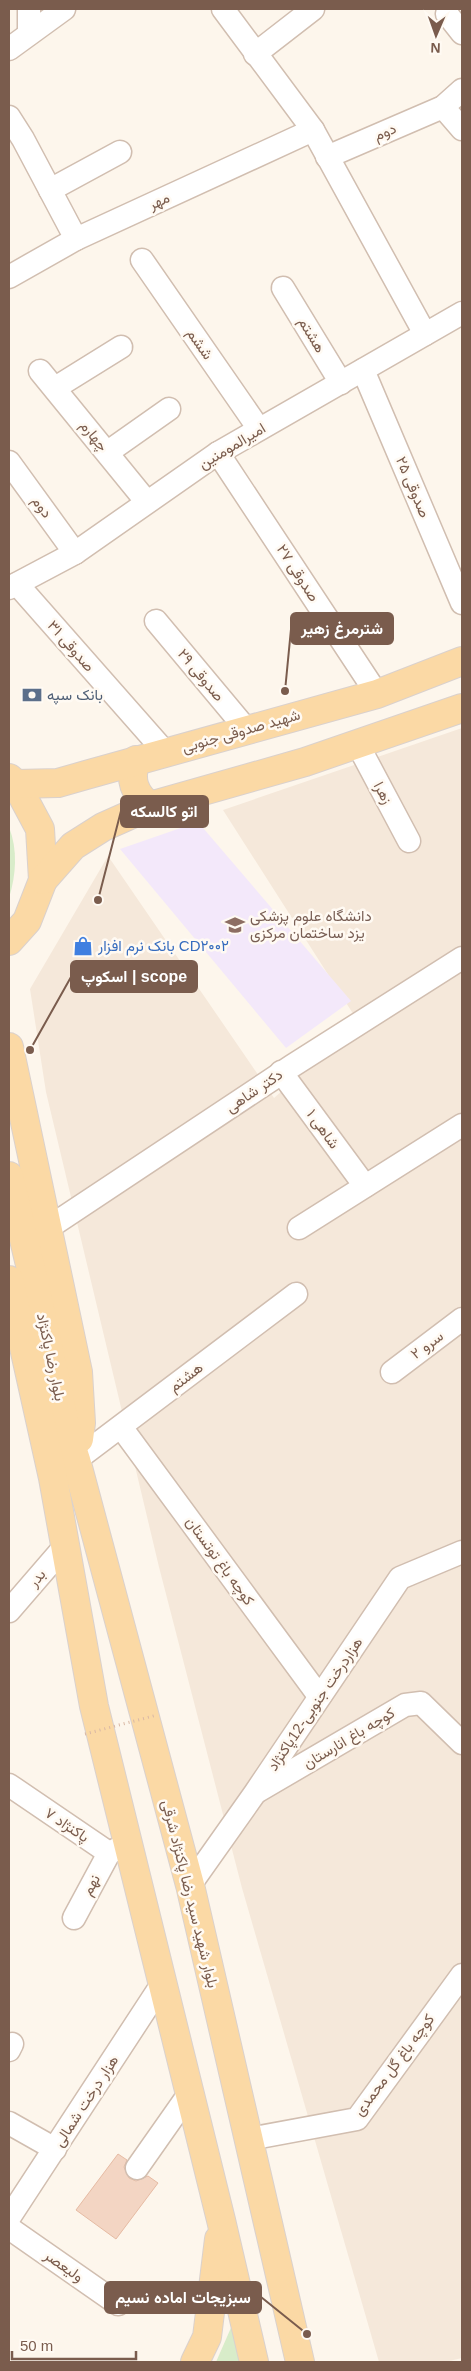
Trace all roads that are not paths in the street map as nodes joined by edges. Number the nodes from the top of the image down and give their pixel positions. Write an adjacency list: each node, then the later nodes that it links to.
1 (29, 9): 7 (street)
2 (64, 9): 7 (street)
3 (223, 9): 9 (street)
4 (313, 9): 9 (street)
5 (447, 14): 6 (street)
6 (462, 33)
7 (29, 34): 8 (street)
8 (9, 49)
9 (255, 54): 14 (street)
10 (462, 90): 11 (street)
11 (443, 107): 13 (street); 17 (street, دوم)
12 (9, 117): 15 (street)
13 (462, 128)
14 (312, 130): 17 (street); 19 (street, مهر)
15 (16, 142): 18 (street)
16 (120, 152): 18 (street)
17 (327, 157): 24 (street)
18 (50, 190): 19 (street)
19 (76, 239): 21 (street, مهر)
20 (142, 260): 31 (street, ششم)
21 (9, 277)
22 (283, 288): 28 (street, هشتم)
23 (462, 313): 24 (street, امیرالمومنین)
24 (426, 334): 26 (street, امیرالمومنین)
25 (121, 347): 29 (street)
26 (363, 370): 28 (street, امیرالمومنین); 38 (street, صدوقی ۲۵)
27 (40, 371): 29 (street, چهارم)
28 (341, 383): 31 (street, امیرالمومنین)
29 (55, 388): 32 (street, چهارم)
30 (169, 409): 32 (street)
31 (259, 429): 33 (street, امیرالمومنین)
32 (108, 452): 35 (street, چهارم)
33 (218, 453): 35 (street, امیرالمومنین); 41 (street, صدوقی ۲۷)
34 (9, 462): 36 (street, دوم)
35 (146, 501): 36 (street, امیرالمومنین)
36 (74, 552): 37 (street, امیرالمومنین)
37 (13, 586): 45 (street, صدوقی ۳۱)
38 (462, 603)
39 (156, 620): 43 (street, صدوقی ۲۹)
40 (462, 661): 41 (main road, شهید صدوقی جنوبی)
41 (377, 694): 43 (main road, شهید صدوقی جنوبی)
42 (462, 708): 44 (main road)
43 (247, 730): 45 (main road, شهید صدوقی جنوبی)
44 (358, 745): 48 (main road); 49 (street, زهرا)
45 (165, 752): 46 (main road, شهید صدوقی جنوبی)
46 (136, 760): 47 (main road, شهید صدوقی جنوبی); 48 (main road)
47 (12, 781): 50 (main road)
48 (150, 806): 50 (main road)
49 (409, 841)
50 (43, 880): 51 (main road)
51 (9, 941)
52 (462, 958): 54 (street, دکتر شاهی)
53 (9, 1049): 58 (main road)
54 (282, 1072): 57 (street, شاهی ۱); 58 (street, دکتر شاهی)
55 (462, 1124): 57 (street)
56 (9, 1176): 60 (main road, بلوار رضا پاکنژاد)
57 (365, 1186): 59 (street)
58 (48, 1228): 67 (main road)
59 (299, 1228)
60 (18, 1286): 66 (main road, بلوار رضا پاکنژاد)
61 (296, 1294): 65 (street, هشتم)
62 (462, 1318): 64 (street, سرو ۲)
63 (9, 1369): 68 (main road)
64 (392, 1372)
65 (121, 1427): 67 (street, هشتم); 72 (street, کوچه باغ توتستان)
66 (54, 1432): 67 (main road, بلوار شهید سید رضا پاکنژاد شرقی); 68 (main road)
67 (76, 1460): 77 (main road, بلوار شهید سید رضا پاکنژاد شرقی)
68 (53, 1478): 69 (main road)
69 (66, 1545): 71 (street, بدر); 76 (main road)
70 (462, 1552): 72 (street, هزاردرخت جنوبی-12پاکنژاد)
71 (9, 1610)
72 (319, 1696): 75 (street, هزاردرخت جنوبی-12پاکنژاد)
73 (462, 1743): 75 (street, کوچه باغ انارستان)
74 (9, 1785): 76 (street, پاکنژاد ۷)
75 (255, 1793): 77 (street, هزاردرخت جنوبی-12پاکنژاد)
76 (118, 1849): 78 (street, نهم); 80 (main road)
77 (190, 1885): 83 (main road, بلوار شهید سید رضا پاکنژاد شرقی)
78 (74, 1918)
79 (462, 1974): 83 (street, کوچه باغ گل محمدی)
80 (162, 1984): 81 (main road); 84 (street, هزار درخت شمالی)
81 (189, 2094): 85 (street); 87 (main road)
82 (9, 2123): 84 (street)
83 (249, 2139): 92 (main road, بلوار شهید سید رضا پاکنژاد شرقی)
84 (56, 2149): 86 (street, هزار درخت شمالی)
85 (137, 2168)
86 (9, 2218)
87 (221, 2220): 90 (main road); 91 (main road)
88 (9, 2228): 89 (street, ولیعصر)
89 (118, 2304)
90 (196, 2362)
91 (254, 2362)
92 (300, 2362)

